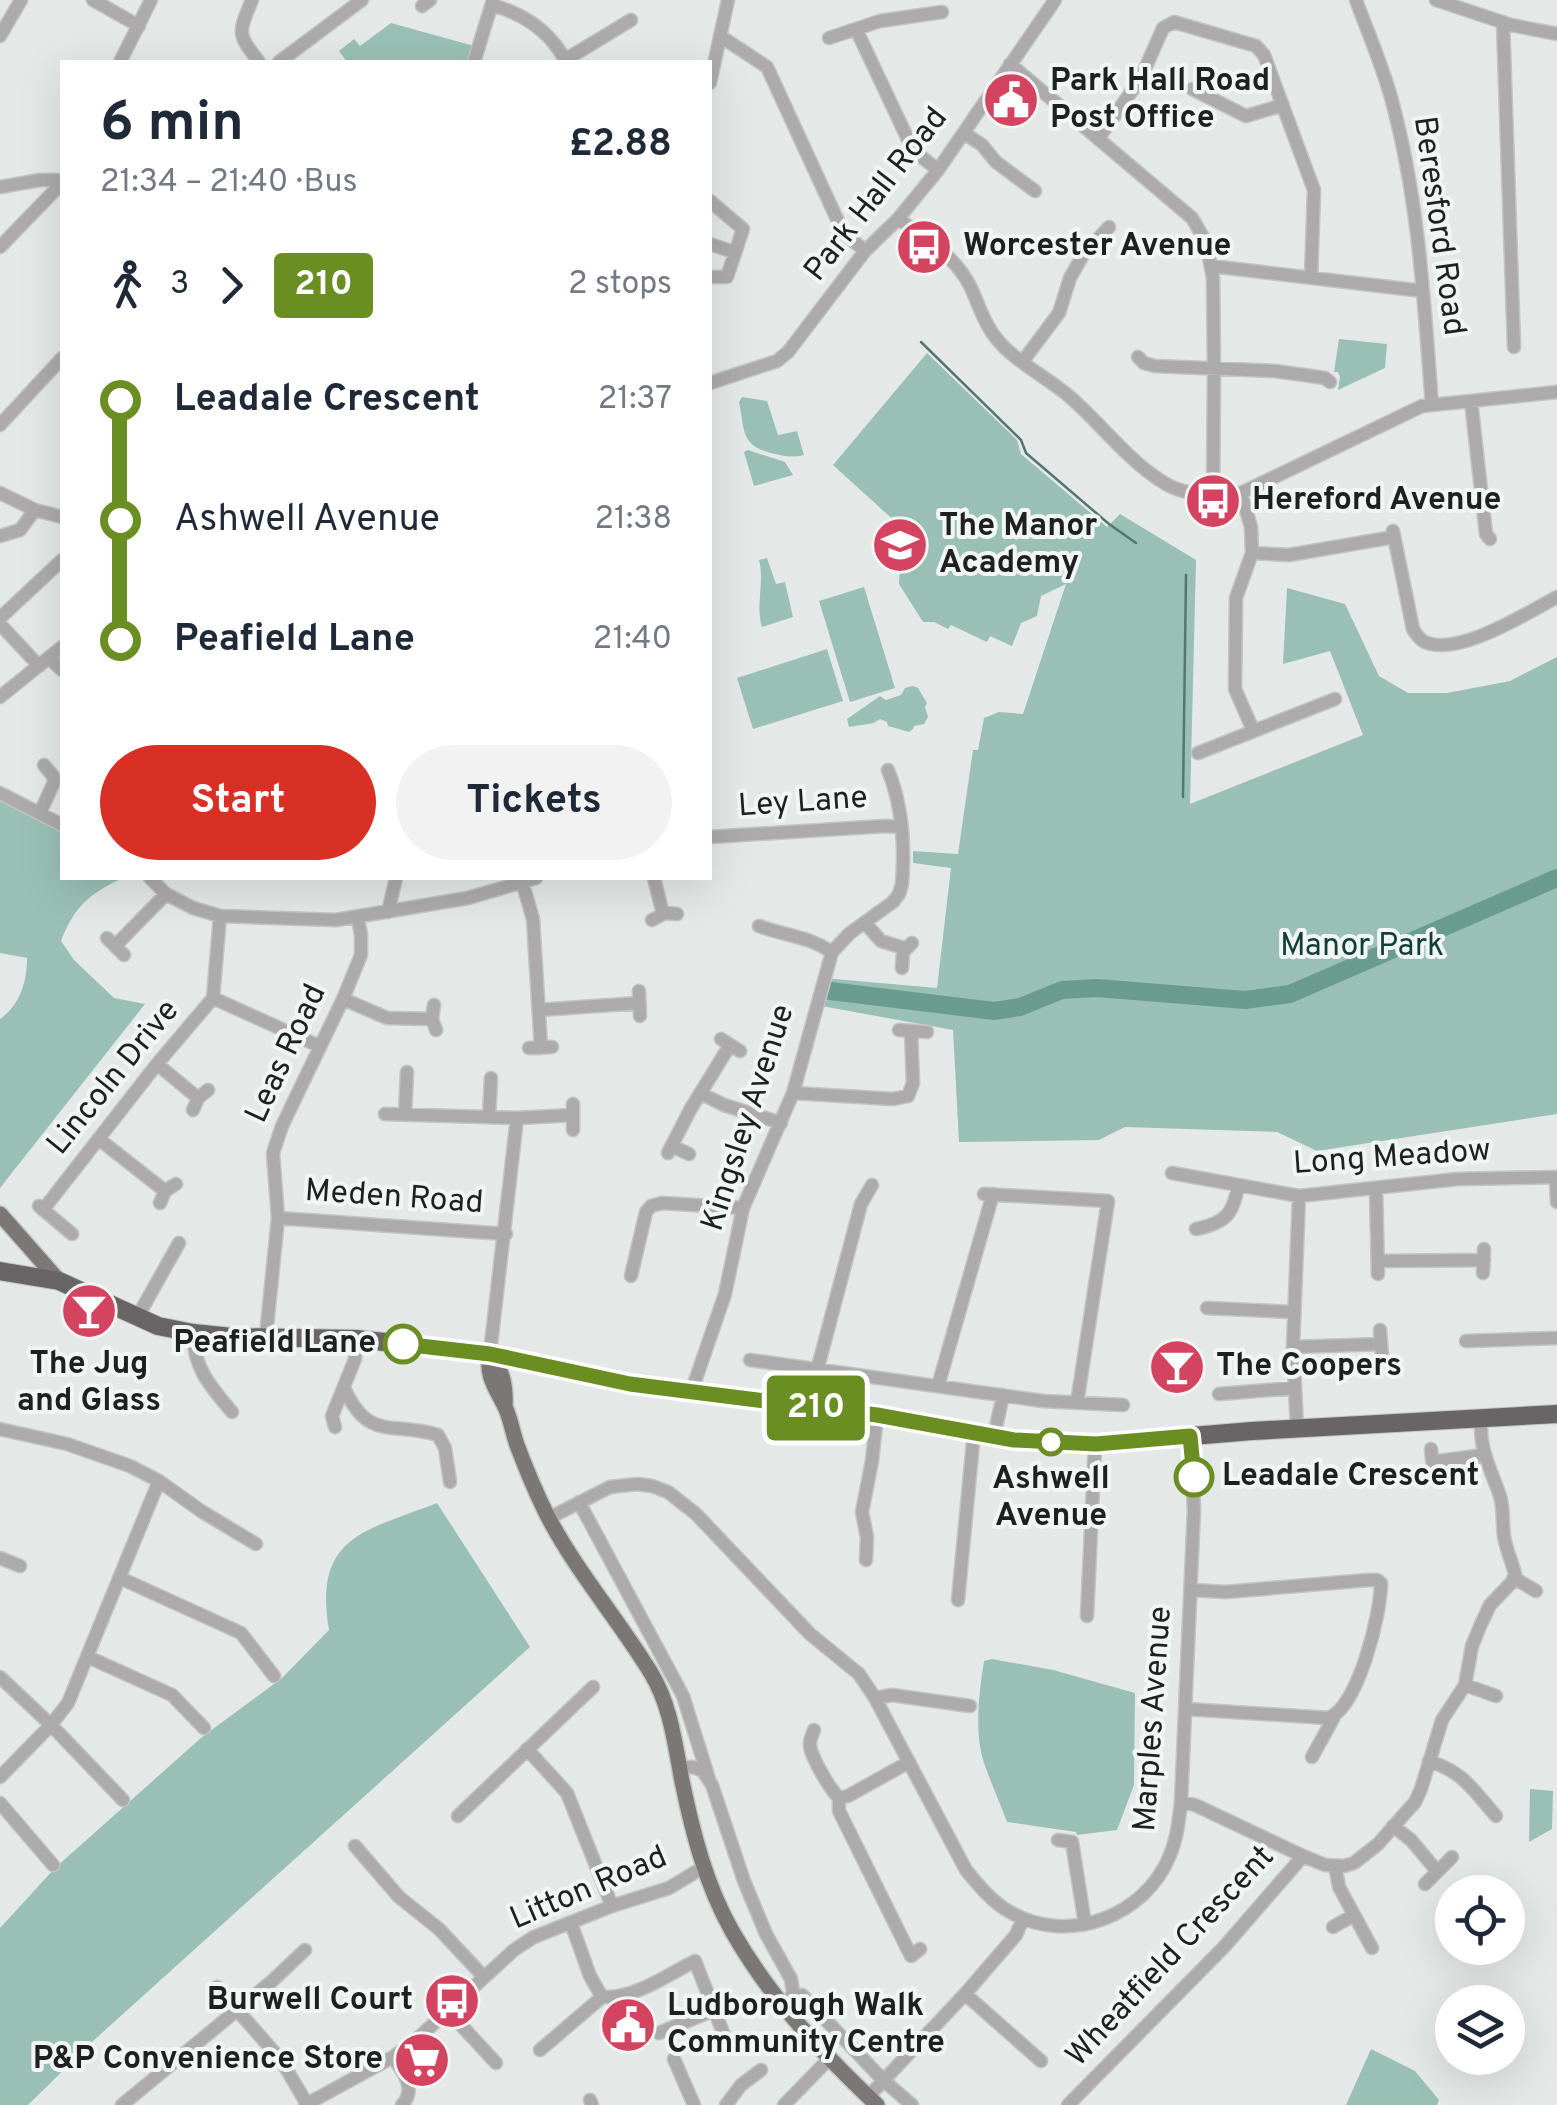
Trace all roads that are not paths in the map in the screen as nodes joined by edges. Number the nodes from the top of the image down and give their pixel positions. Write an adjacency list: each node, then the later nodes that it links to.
1 (22, 0): 17 (street)
2 (93, 0): 14 (street)
3 (151, 0): 14 (street)
4 (252, 0): 21 (street)
5 (728, 0): 18 (street)
6 (1054, 0): 26 (street, Park Hall Road)
7 (1356, 0): 46 (street, Beresford Road)
8 (1436, 0): 13 (street)
9 (358, 2): 22 (street)
10 (493, 2): 23 (street); 24 (street)
11 (942, 12): 15 (street)
12 (631, 20): 25 (street)
13 (1503, 22): 16 (street); 47 (street)
14 (139, 26): 20 (street)
15 (856, 29): 19 (street); 32 (street)
16 (1557, 34)
17 (0, 36)
18 (720, 36): 27 (street); 41 (street)
19 (829, 38)
20 (121, 60)
21 (257, 60)
22 (282, 60)
23 (475, 60)
24 (565, 60)
25 (568, 60)
26 (1010, 64): 30 (street, Park Hall Road); 31 (street)
27 (712, 74)
28 (1192, 88): 29 (street)
29 (1282, 105): 31 (street); 45 (street)
30 (964, 132): 32 (street, Park Hall Road); 35 (street)
31 (1098, 139): 43 (street)
32 (938, 170): 37 (street, Park Hall Road)
33 (60, 182): 34 (street); 40 (street)
34 (0, 187)
35 (1035, 192)
36 (712, 202): 42 (street)
37 (898, 219): 41 (street, Park Hall Road); 50 (street)
38 (1109, 227): 50 (street)
39 (712, 245): 42 (street)
40 (0, 246)
41 (865, 251): 52 (street, Park Hall Road)
42 (734, 252): 44 (street)
43 (1211, 266): 45 (street); 51 (street)
44 (712, 277)
45 (1311, 278): 46 (street)
46 (1423, 291): 56 (street, Beresford Road)
47 (1514, 348)
48 (1138, 357): 51 (street)
49 (60, 360): 57 (street)
50 (1023, 362): 60 (street)
51 (1214, 370): 53 (street); 60 (street)
52 (712, 382)
53 (1330, 382)
54 (1557, 392): 55 (street)
55 (1472, 400): 56 (street); 64 (street)
56 (1432, 405): 59 (street)
57 (0, 425)
58 (0, 493): 61 (street)
59 (1241, 493): 60 (street); 65 (street)
60 (1212, 495)
61 (35, 510): 62 (street); 63 (street)
62 (60, 516)
63 (0, 536)
64 (1490, 538)
65 (1252, 553): 67 (street); 74 (street)
66 (60, 562): 68 (street)
67 (1557, 598)
68 (0, 621): 70 (street)
69 (60, 648): 70 (street)
70 (44, 662): 71 (street); 72 (street)
71 (60, 669)
72 (0, 696)
73 (1334, 698): 74 (street)
74 (1254, 730): 75 (street)
75 (1198, 753)
76 (44, 766): 78 (street)
77 (896, 776): 82 (street)
78 (58, 781): 80 (street)
79 (0, 794): 80 (street)
80 (40, 814): 81 (street)
81 (60, 823)
82 (900, 827): 83 (street, Ley Lane); 94 (street)
83 (712, 837)
84 (152, 880): 89 (street)
85 (396, 880): 90 (street)
86 (526, 880): 90 (street)
87 (529, 880): 102 (street)
88 (655, 880): 92 (street)
89 (166, 894): 91 (street); 96 (street)
90 (388, 912): 93 (street)
91 (220, 916): 93 (street); 99 (street, Lincoln Drive)
92 (664, 916)
93 (358, 918): 100 (street, Leas Road)
94 (865, 923): 97 (street); 98 (street)
95 (759, 926): 97 (street)
96 (115, 946)
97 (832, 952): 112 (street, Kingsley Avenue)
98 (902, 968)
99 (213, 998): 106 (street); 108 (street, Lincoln Drive)
100 (343, 1000): 103 (street); 106 (street, Leas Road)
101 (640, 1003): 102 (street)
102 (539, 1010): 107 (street)
103 (434, 1018)
104 (927, 1032): 112 (street)
105 (731, 1045): 111 (street)
106 (319, 1046): 130 (street, Leas Road)
107 (541, 1048)
108 (157, 1064): 113 (street); 118 (street, Lincoln Drive)
109 (408, 1072): 115 (street)
110 (491, 1078): 115 (street)
111 (700, 1093): 117 (street); 119 (street)
112 (793, 1093): 117 (street, Kingsley Avenue)
113 (199, 1099)
114 (573, 1116): 116 (street)
115 (489, 1117): 116 (street)
116 (518, 1118): 133 (street)
117 (782, 1123): 128 (street, Kingsley Avenue)
118 (100, 1140): 125 (street); 132 (street, Lincoln Drive)
119 (689, 1154)
120 (1172, 1173): 123 (street, Long Meadow)
121 (1557, 1177): 124 (street, Long Meadow); 127 (street)
122 (872, 1185): 151 (street)
123 (1238, 1186): 126 (street, Long Meadow); 131 (street)
124 (1376, 1188): 126 (street, Long Meadow); 135 (street)
125 (168, 1193)
126 (1299, 1196): 140 (street)
127 (1557, 1202)
128 (743, 1208): 136 (street); 156 (street, Kingsley Avenue)
129 (0, 1214): 138 (main road)
130 (278, 1218): 133 (street, Meden Road); 143 (street, Leas Road)
131 (1196, 1230)
132 (72, 1234)
133 (506, 1234): 149 (street)
134 (179, 1243): 141 (street)
135 (1484, 1261)
136 (628, 1268)
137 (0, 1271): 138 (highway)
138 (59, 1281): 141 (highway)
139 (1207, 1308): 140 (street)
140 (1294, 1312): 148 (street)
141 (138, 1316): 142 (highway)
142 (193, 1333): 143 (highway); 160 (street)
143 (266, 1336): 145 (highway)
144 (1557, 1338): 146 (street)
145 (356, 1339): 149 (highway); 153 (street)
146 (1466, 1340)
147 (1381, 1344): 148 (street)
148 (1293, 1348): 154 (street)
149 (490, 1354): 156 (highway); 176 (main road)
150 (750, 1360): 151 (street)
151 (818, 1368): 152 (street)
152 (938, 1386): 157 (street); 158 (street)
153 (344, 1388): 164 (street); 174 (street)
154 (1294, 1388): 155 (street); 165 (street)
155 (1227, 1390)
156 (692, 1394): 162 (highway)
157 (1002, 1396): 158 (street); 168 (street)
158 (1077, 1403): 159 (street)
159 (1123, 1405)
160 (232, 1412)
161 (1557, 1414): 163 (highway)
162 (877, 1415): 167 (highway); 178 (street)
163 (1482, 1418): 165 (highway); 171 (street)
164 (334, 1426)
165 (1297, 1428): 169 (highway)
166 (0, 1429): 173 (street)
167 (974, 1432): 168 (highway); 185 (street)
168 (994, 1436): 170 (highway)
169 (1190, 1436): 170 (highway); 183 (street, Marples Avenue)
170 (1096, 1444): 186 (street)
171 (1484, 1456): 172 (street); 182 (street)
172 (1433, 1463)
173 (159, 1480): 177 (street); 181 (street)
174 (450, 1482)
175 (579, 1502): 176 (street, Marples Avenue); 193 (street, Marples Avenue); 206 (street)
176 (548, 1518): 204 (main road)
177 (256, 1544)
178 (862, 1551)
179 (0, 1558): 180 (street)
180 (20, 1566)
181 (120, 1578): 187 (street); 188 (street)
182 (1514, 1578): 184 (street); 190 (street)
183 (1191, 1590): 195 (street, Marples Avenue); 196 (street)
184 (1536, 1591)
185 (958, 1600)
186 (1087, 1616)
187 (88, 1656): 197 (street); 198 (street)
188 (274, 1676)
189 (0, 1677): 197 (street)
190 (1466, 1685): 192 (street); 202 (street)
191 (593, 1687): 200 (street)
192 (1496, 1696)
193 (875, 1698): 194 (street); 203 (street, Marples Avenue)
194 (970, 1706)
195 (1186, 1709): 196 (street); 209 (street, Marples Avenue)
196 (1334, 1717): 201 (street)
197 (50, 1725): 205 (street); 208 (street)
198 (204, 1728)
199 (814, 1730): 207 (street)
200 (527, 1749): 211 (street); 223 (street)
201 (1312, 1757)
202 (1429, 1761): 212 (street); 213 (street)
203 (910, 1762): 207 (street); 225 (street, Marples Avenue)
204 (679, 1767): 206 (street); 220 (main road)
205 (0, 1777)
206 (709, 1779): 239 (street)
207 (839, 1798): 230 (street)
208 (123, 1800)
209 (1182, 1802): 216 (street, Wheatfield Crescent); 227 (street, Marples Avenue)
210 (0, 1803): 218 (street)
211 (458, 1816)
212 (1496, 1816)
213 (1394, 1826): 219 (street); 221 (street)
214 (1058, 1840): 227 (street)
215 (355, 1846): 232 (street)
216 (1304, 1856): 219 (street); 259 (street, Wheatfield Crescent)
217 (1452, 1856): 221 (street)
218 (52, 1865)
219 (1335, 1866): 224 (street)
220 (704, 1867): 223 (street, Litton Road); 239 (main road)
221 (1438, 1870): 222 (street)
222 (1425, 1884)
223 (612, 1906): 226 (street, Litton Road)
224 (1354, 1916): 228 (street); 229 (street)
225 (1023, 1919): 227 (street, Marples Avenue); 234 (street)
226 (571, 1923): 232 (street, Litton Road); 236 (street)
227 (1085, 1924)
228 (1333, 1927)
229 (1372, 1948)
230 (920, 1949)
231 (306, 1950): 237 (street)
232 (482, 1976): 240 (street, Litton Road)
233 (217, 1987): 237 (street)
234 (965, 1994): 244 (street); 250 (street)
235 (802, 1995): 250 (street)
236 (602, 1997): 238 (street); 243 (street)
237 (236, 2009): 252 (street); 253 (street)
238 (714, 2010): 241 (street); 242 (street)
239 (786, 2010): 246 (main road)
240 (448, 2011): 245 (street, Litton Road); 247 (street)
241 (658, 2033)
242 (724, 2034)
243 (540, 2050)
244 (1038, 2052)
245 (394, 2056): 252 (street, Litton Road); 254 (street)
246 (830, 2059): 251 (main road); 257 (street)
247 (496, 2063)
248 (680, 2066): 255 (street)
249 (761, 2070): 256 (street)
250 (883, 2080): 251 (street); 258 (street)
251 (873, 2101)
252 (306, 2104)
253 (122, 2105)
254 (402, 2105)
255 (694, 2105)
256 (726, 2105)
257 (784, 2105)
258 (912, 2105)
259 (1068, 2105)

